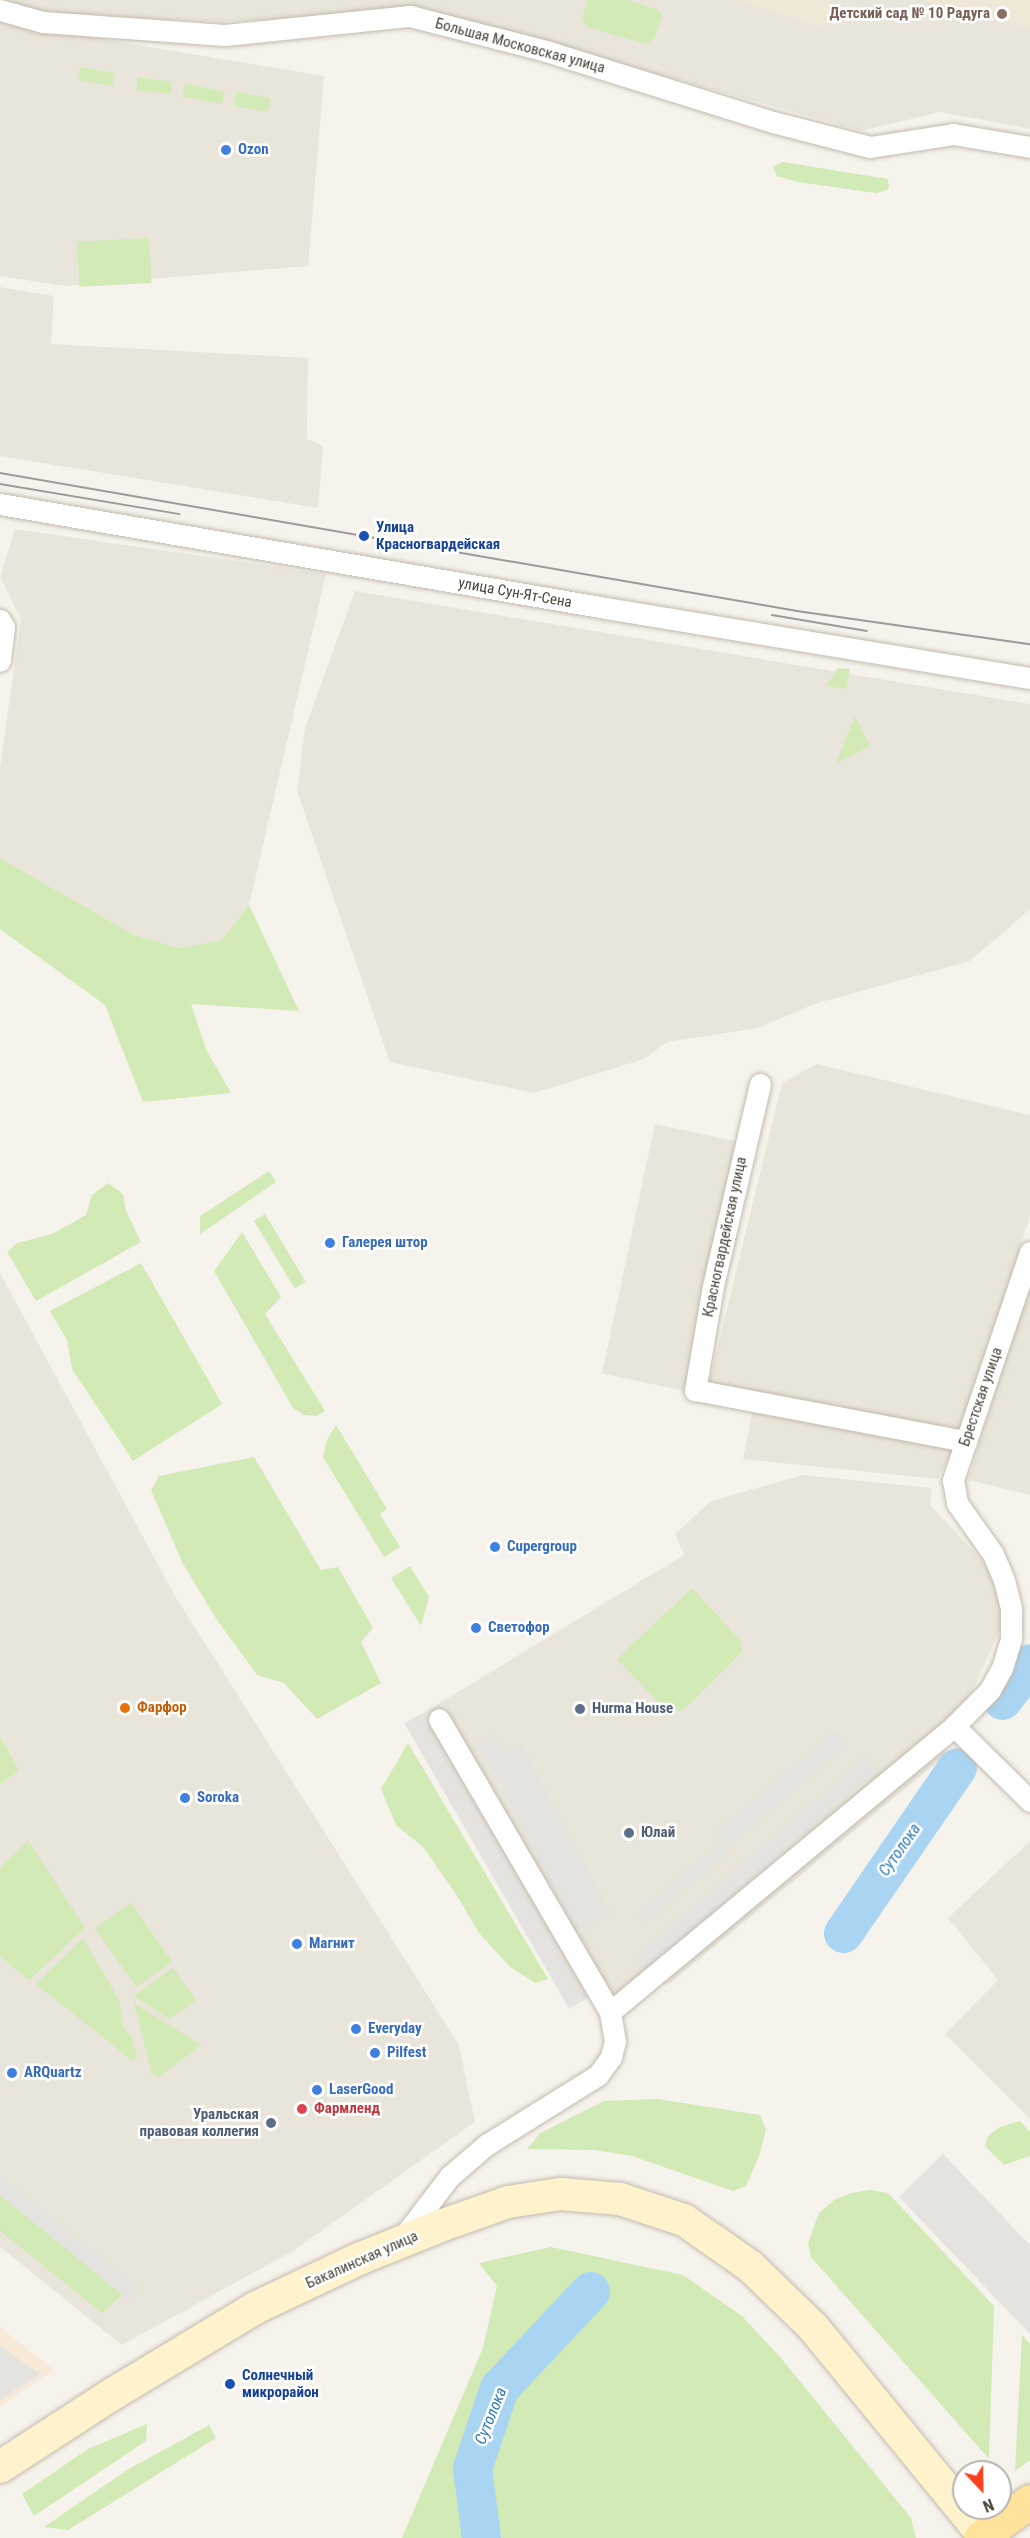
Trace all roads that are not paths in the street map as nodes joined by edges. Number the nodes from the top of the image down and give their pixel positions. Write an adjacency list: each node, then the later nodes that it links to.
1 (0, 10): 2 (street, Большая Московская улица)
2 (1030, 147)
3 (0, 504): 6 (street, улица Сун-Ят-Сена)
4 (0, 620): 5 (street)
5 (0, 661)
6 (1030, 678)
7 (760, 1084): 9 (street, Красногвардейская улица)
8 (1030, 1252): 9 (street, Брестская улица)
9 (966, 1441): 11 (street, Брестская улица)
10 (439, 1719): 13 (street)
11 (954, 1726): 12 (street); 13 (street, Брестская улица)
12 (1030, 1801)
13 (610, 2012): 14 (street)
14 (400, 2242): 15 (main road, Бакалинская улица); 17 (main road, Бакалинская улица)
15 (0, 2467)
16 (1030, 2501): 17 (main road)
17 (983, 2537)

